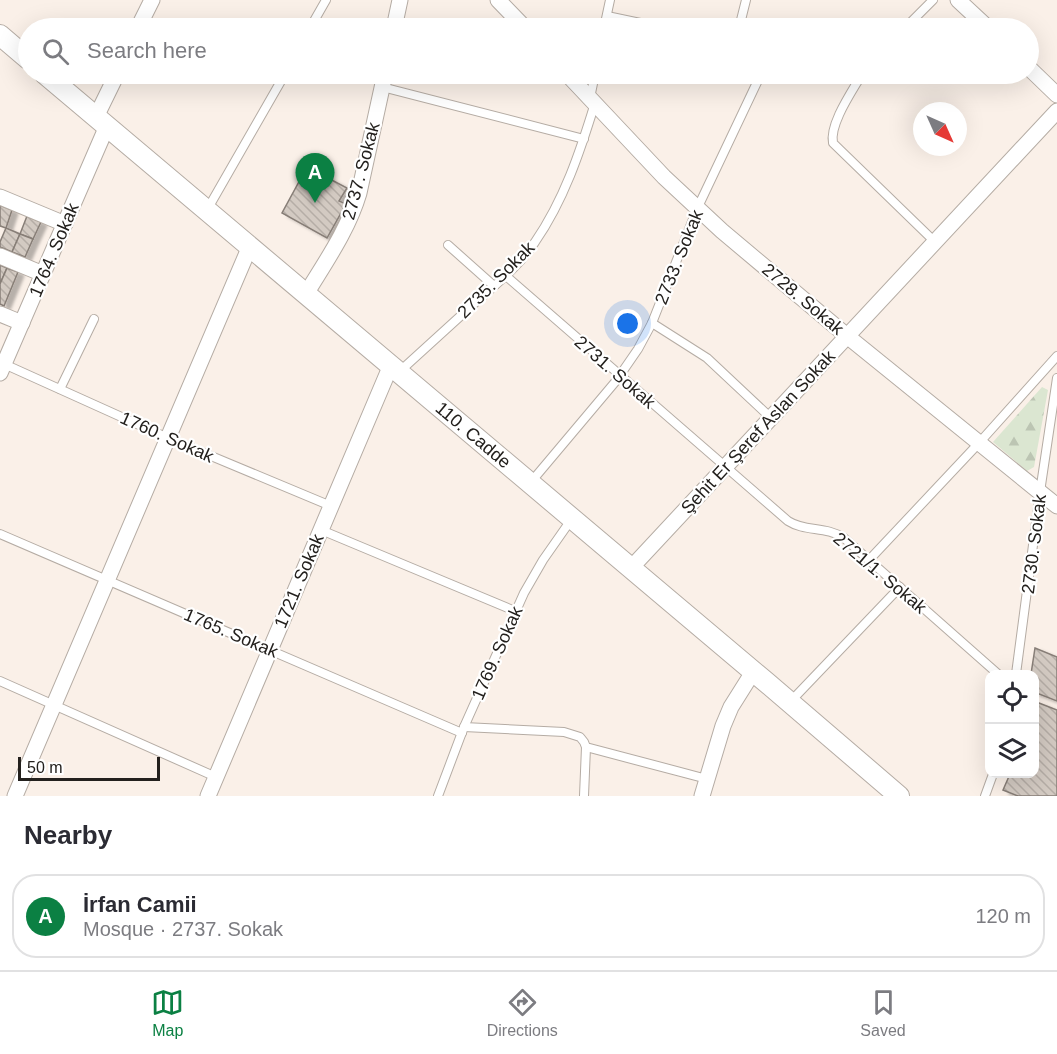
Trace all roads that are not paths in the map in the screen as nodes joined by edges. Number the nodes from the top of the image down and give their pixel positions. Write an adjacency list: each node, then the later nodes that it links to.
1 (152, 0): 10 (street)
2 (326, 0): 11 (lane)
3 (400, 0): 12 (street)
4 (498, 0): 13 (street)
5 (610, 0): 9 (lane)
6 (746, 0): 15 (lane)
7 (933, 0): 16 (lane)
8 (958, 0): 17 (street)
9 (607, 16): 14 (lane)
10 (143, 18)
11 (316, 18)
12 (396, 18)
13 (515, 18)
14 (616, 18)
15 (742, 18)
16 (915, 18)
17 (977, 18)
18 (0, 35): 19 (street)
19 (18, 50)
20 (1039, 77): 30 (street)
21 (57, 84): 33 (street, 110. Cadde)
22 (114, 84): 33 (street, 1764. Sokak)
23 (279, 84): 37 (lane)
24 (382, 84): 46 (street, 2737. Sokak)
25 (397, 84): 34 (lane)
26 (576, 84): 31 (street, 2728. Sokak)
27 (594, 84): 31 (lane, 2735. Sokak)
28 (756, 84): 36 (lane, 2733. Sokak)
29 (857, 84): 39 (lane)
30 (1057, 94)
31 (592, 101): 34 (lane, 2735. Sokak); 36 (street, 2728. Sokak)
32 (1057, 111): 39 (street, Şehit Er Şeref Aslan Sokak)
33 (102, 121): 37 (street, 110. Cadde); 38 (street, 1764. Sokak)
34 (584, 139): 44 (lane, 2735. Sokak)
35 (0, 197): 38 (street)
36 (698, 209): 49 (lane, 2733. Sokak); 51 (street, 2728. Sokak)
37 (207, 210): 41 (street, 110. Cadde)
38 (65, 224): 43 (street, 1764. Sokak)
39 (935, 242): 51 (street, Şehit Er Şeref Aslan Sokak)
40 (448, 245): 45 (lane)
41 (249, 246): 46 (street, 110. Cadde); 59 (street)
42 (0, 256): 43 (street)
43 (43, 274): 50 (street, 1764. Sokak)
44 (506, 276): 45 (lane, 2735. Sokak); 55 (lane, 2731. Sokak)
45 (494, 286): 53 (lane, 2735. Sokak)
46 (306, 294): 53 (street, 110. Cadde)
47 (0, 314): 50 (street)
48 (94, 319): 57 (lane)
49 (652, 322): 55 (lane, 2733. Sokak); 58 (lane)
50 (22, 323): 54 (street, 1764. Sokak)
51 (847, 336): 58 (street, Şehit Er Şeref Aslan Sokak); 60 (street, 2728. Sokak)
52 (1057, 356): 60 (lane)
53 (395, 369): 62 (street, 110. Cadde); 64 (street, 1721. Sokak)
54 (1, 370): 57 (lane, 1760. Sokak)
55 (620, 376): 61 (lane, 2731. Sokak); 62 (lane, 2733. Sokak)
56 (1057, 378): 63 (lane, 2730. Sokak)
57 (60, 389): 59 (lane, 1760. Sokak)
58 (771, 418): 61 (street, Şehit Er Şeref Aslan Sokak)
59 (168, 438): 64 (lane, 1760. Sokak); 71 (street)
60 (979, 442): 63 (street, 2728. Sokak); 69 (lane)
61 (724, 468): 69 (lane, 2721/1. Sokak); 70 (street, Şehit Er Şeref Aslan Sokak)
62 (530, 483): 66 (street, 110. Cadde)
63 (1040, 492): 65 (street, 2728. Sokak); 76 (lane, 2730. Sokak)
64 (331, 506): 67 (street, 1721. Sokak)
65 (1057, 506)
66 (573, 519): 70 (street, 110. Cadde); 73 (lane, 1769. Sokak)
67 (321, 530): 73 (lane); 74 (street, 1721. Sokak)
68 (0, 534): 71 (lane, 1765. Sokak)
69 (869, 560): 72 (lane, 2721/1. Sokak)
70 (631, 568): 77 (street, 110. Cadde)
71 (107, 580): 74 (lane, 1765. Sokak); 80 (street)
72 (900, 587): 75 (lane, 2721/1. Sokak); 79 (lane)
73 (515, 611): 81 (lane, 1769. Sokak)
74 (270, 650): 81 (lane, 1765. Sokak); 83 (street, 1721. Sokak)
75 (992, 670)
76 (1017, 670)
77 (753, 672): 79 (street, 110. Cadde); 85 (street)
78 (0, 681): 80 (lane)
79 (789, 702): 91 (street, 110. Cadde)
80 (54, 705): 83 (lane); 86 (street)
81 (463, 730): 82 (lane); 88 (lane, 1769. Sokak)
82 (586, 747): 85 (lane); 89 (lane)
83 (216, 777): 87 (street, 1721. Sokak)
84 (992, 778): 92 (lane)
85 (707, 779): 90 (street)
86 (15, 796)
87 (208, 796)
88 (438, 796)
89 (584, 796)
90 (702, 796)
91 (899, 796)
92 (986, 796)

